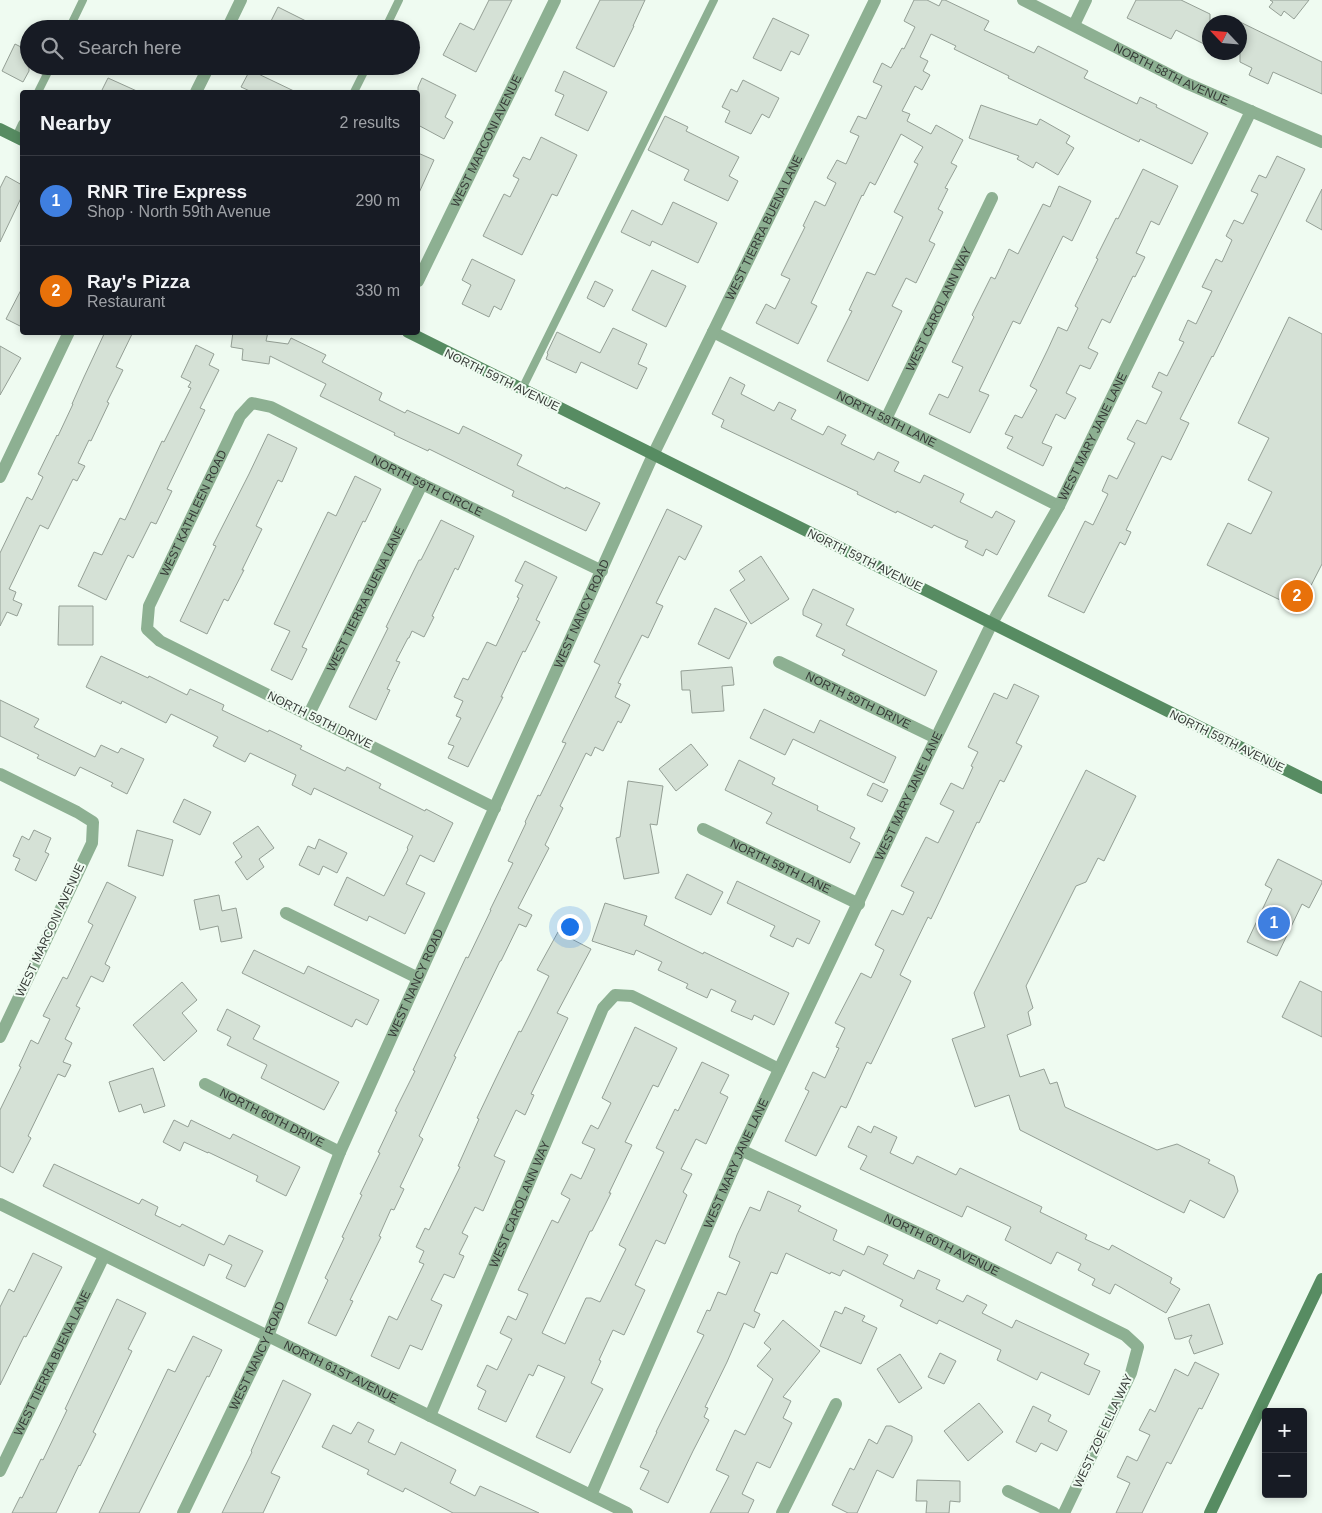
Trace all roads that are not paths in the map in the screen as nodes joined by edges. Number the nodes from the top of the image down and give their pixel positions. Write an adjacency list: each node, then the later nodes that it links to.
1 (83, 0): 9 (lane)
2 (241, 0): 10 (street)
3 (399, 0): 11 (lane)
4 (555, 0): 24 (street, WEST MARCONI AVENUE)
5 (714, 0): 28 (lane)
6 (875, 0): 25 (street, WEST TIERRA BUENA LANE)
7 (1023, 0): 12 (street, NORTH 58TH AVENUE)
8 (1086, 0): 12 (street)
9 (73, 20)
10 (231, 20)
11 (389, 20)
12 (1074, 25): 19 (street, NORTH 58TH AVENUE)
13 (46, 75): 16 (lane)
14 (204, 75): 17 (street)
15 (362, 75): 18 (lane)
16 (39, 90)
17 (197, 90)
18 (355, 90)
19 (1251, 112): 22 (street, NORTH 58TH AVENUE); 34 (street, WEST MARY JANE LANE)
20 (0, 129): 21 (main road)
21 (19, 138)
22 (1322, 142)
23 (992, 198): 30 (street, WEST CAROL ANN WAY)
24 (420, 278)
25 (712, 332): 30 (street, NORTH 58TH LANE); 31 (street, WEST TIERRA BUENA LANE)
26 (68, 335): 32 (street)
27 (414, 335): 28 (main road, NORTH 59TH AVENUE)
28 (522, 390): 31 (main road, NORTH 59TH AVENUE)
29 (252, 403): 33 (street, NORTH 59TH CIRCLE); 37 (street, WEST KATHLEEN ROAD)
30 (886, 419): 34 (street, NORTH 58TH LANE)
31 (653, 455): 35 (street, WEST NANCY ROAD); 36 (main road, NORTH 59TH AVENUE)
32 (0, 477)
33 (422, 484): 35 (street, NORTH 59TH CIRCLE); 39 (street, WEST TIERRA BUENA LANE)
34 (1059, 506): 36 (street, WEST MARY JANE LANE)
35 (602, 571): 43 (street, WEST NANCY ROAD)
36 (992, 623): 40 (street, WEST MARY JANE LANE); 42 (main road, NORTH 59TH AVENUE)
37 (147, 629): 39 (street, NORTH 59TH DRIVE)
38 (779, 662): 40 (street, NORTH 59TH DRIVE)
39 (309, 714): 43 (street, NORTH 59TH DRIVE)
40 (936, 738): 45 (street, WEST MARY JANE LANE)
41 (0, 774): 48 (street, WEST MARCONI AVENUE)
42 (1322, 788)
43 (495, 808): 47 (street, WEST NANCY ROAD)
44 (703, 829): 45 (street, NORTH 59TH LANE)
45 (859, 904): 49 (street, WEST MARY JANE LANE)
46 (286, 913): 47 (street)
47 (418, 978): 52 (street, WEST NANCY ROAD)
48 (0, 1036)
49 (779, 1069): 51 (street, WEST MARY JANE LANE); 59 (street, WEST CAROL ANN WAY)
50 (205, 1084): 52 (street, NORTH 60TH DRIVE)
51 (740, 1150): 57 (street, NORTH 60TH AVENUE); 62 (street, WEST MARY JANE LANE)
52 (340, 1152): 56 (street, WEST NANCY ROAD)
53 (0, 1204): 54 (street, NORTH 61ST AVENUE)
54 (104, 1256): 56 (street, NORTH 61ST AVENUE); 60 (street, WEST TIERRA BUENA LANE)
55 (1322, 1279): 68 (main road)
56 (268, 1336): 59 (street, NORTH 61ST AVENUE); 63 (street, WEST NANCY ROAD)
57 (1138, 1347): 67 (street, WEST ZOE ELLA WAY)
58 (836, 1404): 65 (street)
59 (430, 1416): 62 (street, NORTH 61ST AVENUE)
60 (0, 1471)
61 (1008, 1490): 66 (street)
62 (591, 1494): 64 (street, NORTH 61ST AVENUE)
63 (183, 1513)
64 (627, 1513)
65 (782, 1513)
66 (1054, 1513)
67 (1064, 1513)
68 (1210, 1513)

